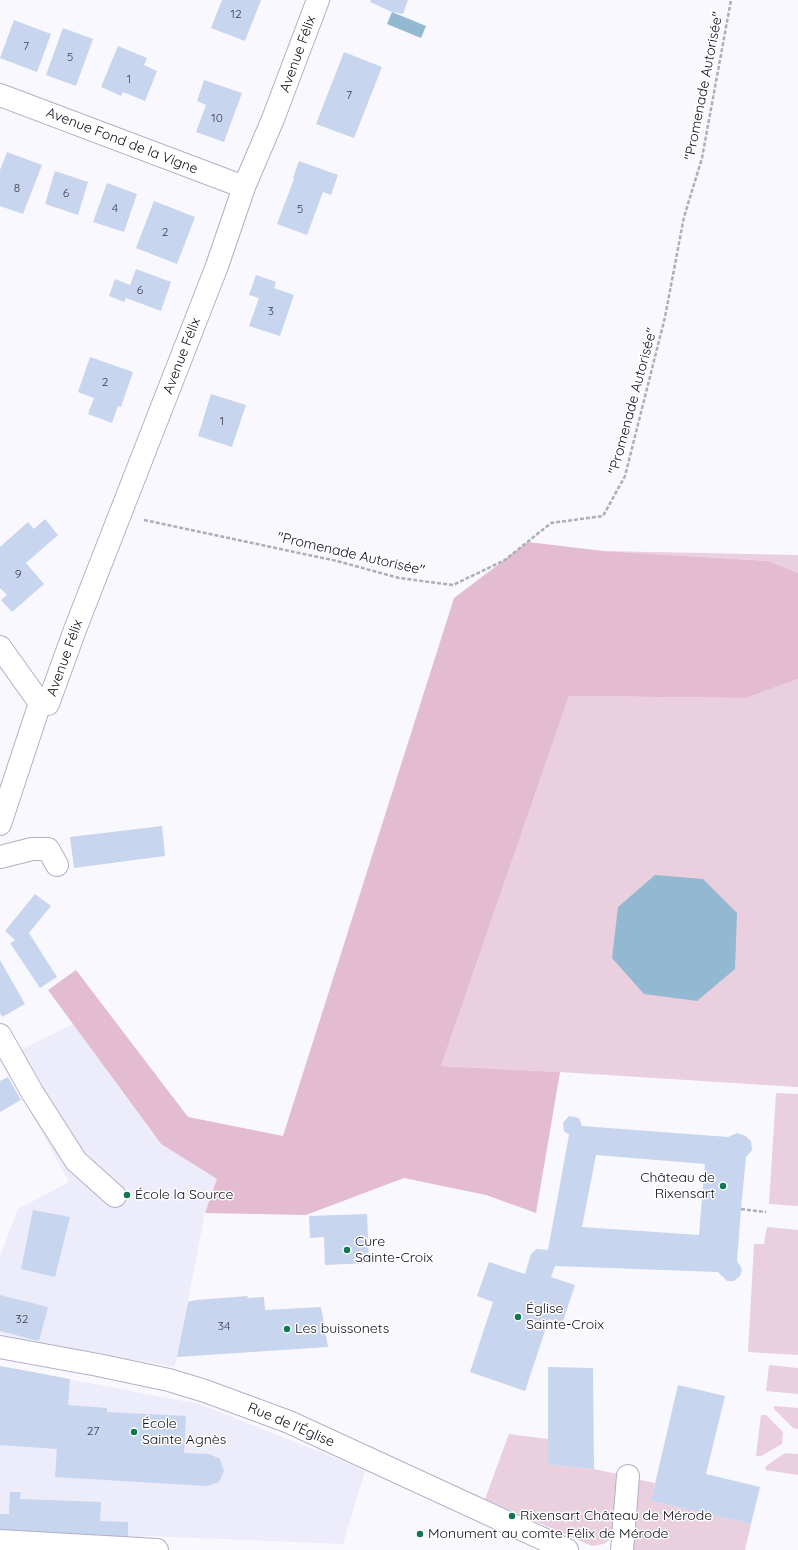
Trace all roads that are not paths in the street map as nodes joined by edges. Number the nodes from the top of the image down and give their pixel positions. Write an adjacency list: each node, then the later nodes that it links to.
1 (318, 0): 3 (street, Avenue Félix)
2 (0, 95): 3 (street, Avenue Fond de la Vigne)
3 (244, 187): 5 (street, Avenue Félix)
4 (0, 647): 5 (street)
5 (40, 702): 6 (street)
6 (0, 824)
7 (0, 856): 8 (street)
8 (57, 865)
9 (0, 1035): 10 (street)
10 (115, 1196)
11 (0, 1347): 15 (street, Rue de l'Église)
12 (628, 1476): 16 (street)
13 (0, 1541): 14 (street)
14 (157, 1550)
15 (567, 1550)
16 (622, 1550)

